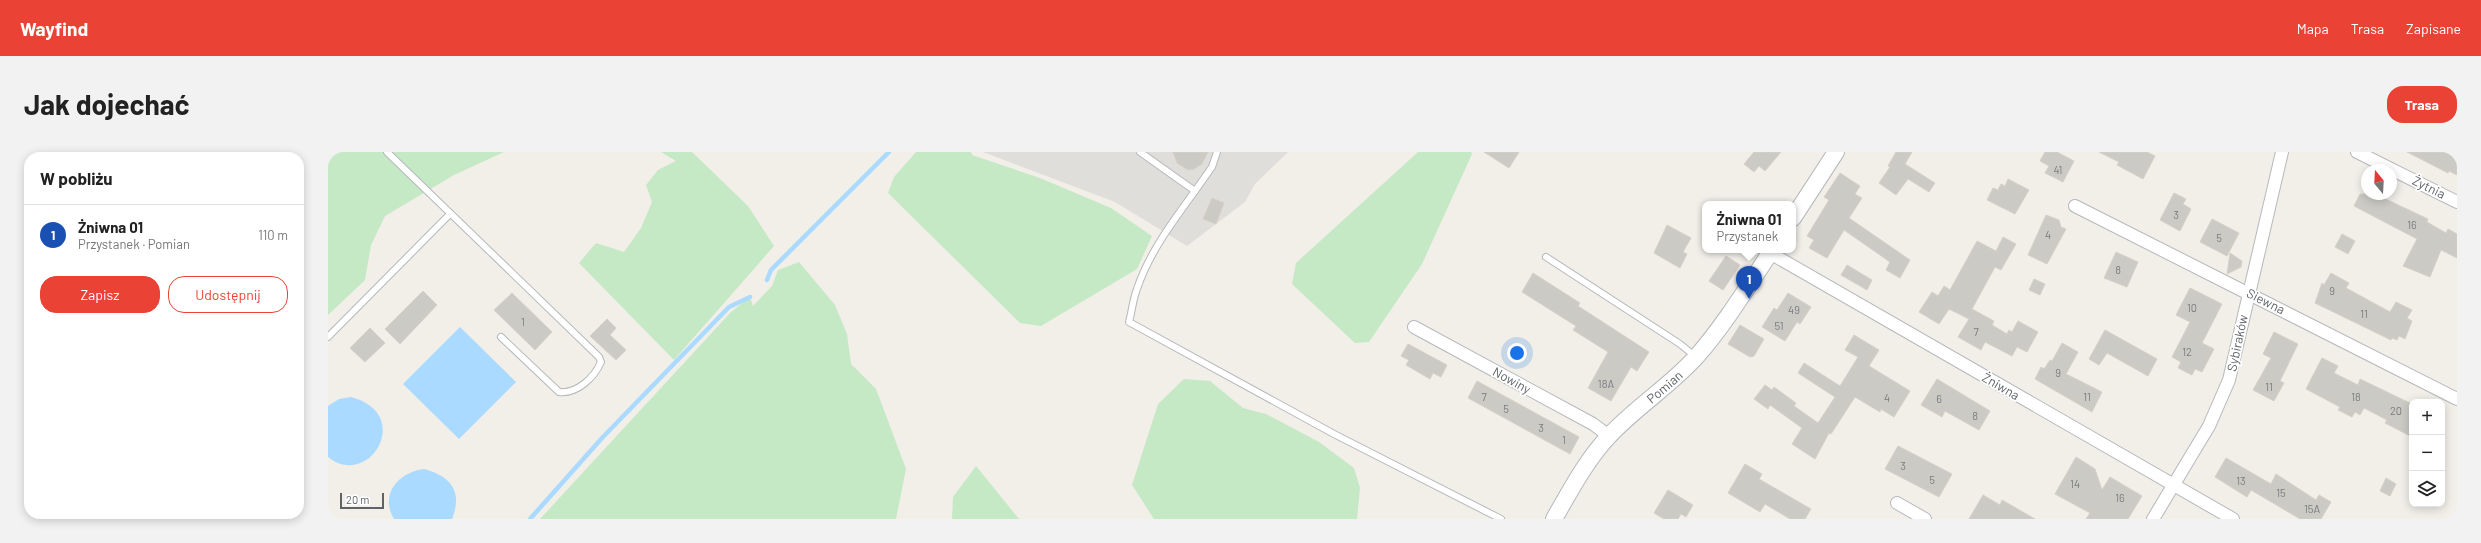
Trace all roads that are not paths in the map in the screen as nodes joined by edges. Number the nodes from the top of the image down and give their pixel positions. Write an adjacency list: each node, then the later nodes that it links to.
1 (387, 152): 11 (lane)
2 (1140, 152): 7 (lane)
3 (1217, 152): 7 (lane)
4 (1836, 152): 10 (street)
5 (2282, 152): 15 (street, Sybiraków)
6 (2357, 152): 8 (street, Żytnia)
7 (1195, 191): 24 (lane)
8 (2457, 202)
9 (2075, 206): 15 (street, Siewna)
10 (1796, 213)
11 (450, 214): 17 (lane); 18 (lane)
12 (1770, 253): 19 (street, Pomian)
13 (1773, 253): 22 (street, Żniwna)
14 (1546, 257): 19 (lane)
15 (2248, 292): 20 (street, Siewna); 22 (street, Sybiraków)
16 (1414, 326): 21 (street, Nowiny)
17 (328, 337)
18 (501, 337)
19 (1696, 358): 21 (street, Pomian)
20 (2457, 399)
21 (1609, 436): 25 (street, Pomian)
22 (2172, 485): 27 (street, Sybiraków); 28 (street, Żniwna)
23 (1896, 503): 26 (street)
24 (1501, 519)
25 (1554, 519)
26 (1924, 519)
27 (2152, 519)
28 (2232, 519)

